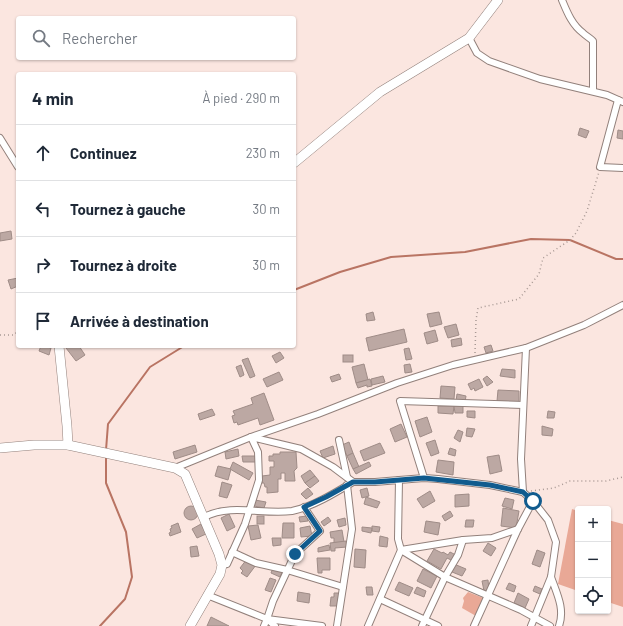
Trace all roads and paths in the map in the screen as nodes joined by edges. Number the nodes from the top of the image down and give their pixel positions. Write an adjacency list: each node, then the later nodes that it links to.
1 (498, 0): 3 (main road)
2 (562, 0): 4 (street)
3 (469, 38): 4 (street); 7 (main road)
4 (593, 91): 5 (street)
5 (621, 101): 9 (street)
6 (0, 138): 8 (street)
7 (296, 161)
8 (16, 164)
9 (600, 167): 10 (street); 16 (path)
10 (623, 168)
11 (623, 305): 15 (street)
12 (16, 333): 13 (path)
13 (0, 335)
14 (59, 348): 20 (main road)
15 (526, 348): 16 (street); 17 (street)
16 (476, 359): 18 (street)
17 (523, 405): 25 (street); 28 (street)
18 (251, 437): 22 (street); 23 (street); 31 (street)
19 (339, 440): 23 (street)
20 (68, 445): 21 (main road); 22 (main road)
21 (0, 448)
22 (176, 468): 32 (main road)
23 (347, 477): 27 (street)
24 (623, 477): 28 (path)
25 (424, 478): 26 (street); 28 (street)
26 (399, 480): 27 (street); 35 (street)
27 (350, 484): 30 (street); 41 (street)
28 (523, 492): 29 (street)
29 (533, 501): 33 (street); 40 (street)
30 (304, 507): 31 (street); 38 (street)
31 (249, 510): 32 (street); 36 (street)
32 (204, 517): 37 (main road)
33 (518, 529): 34 (street); 43 (street)
34 (463, 540): 35 (street); 39 (street)
35 (401, 550): 39 (street); 44 (street)
36 (232, 552): 37 (street); 38 (street)
37 (222, 565): 42 (main road)
38 (287, 570): 41 (street); 46 (street)
39 (445, 577): 43 (street); 47 (street)
40 (551, 577): 45 (street); 58 (street)
41 (343, 587): 52 (street)
42 (207, 595): 46 (street); 48 (main road)
43 (488, 595): 45 (street); 55 (street)
44 (380, 599): 47 (street); 53 (street)
45 (535, 617): 56 (street); 57 (street)
46 (267, 619): 49 (street); 50 (street); 51 (street)
47 (423, 623): 54 (street)
48 (190, 626)
49 (264, 626)
50 (275, 626)
51 (317, 626)
52 (338, 626)
53 (368, 626)
54 (438, 626)
55 (474, 626)
56 (531, 626)
57 (550, 626)
58 (559, 626)

